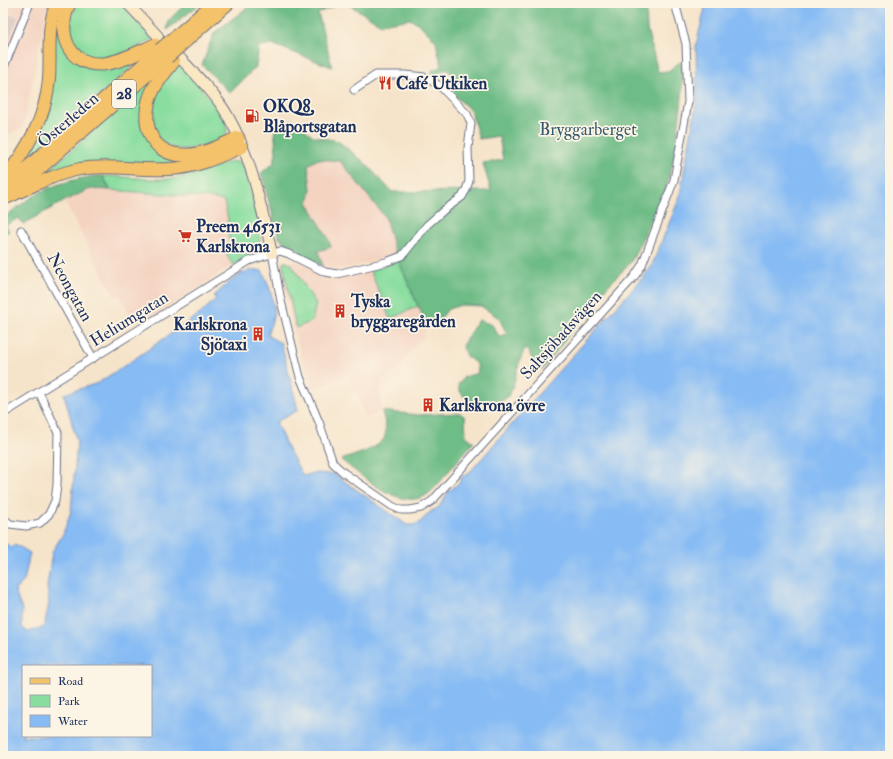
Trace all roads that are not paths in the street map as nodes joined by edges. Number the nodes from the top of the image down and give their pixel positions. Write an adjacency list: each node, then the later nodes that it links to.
1 (30, 3): 10 (street)
2 (57, 3): 14 (main road)
3 (69, 3): 9 (highway)
4 (128, 3): 9 (street)
5 (214, 3): 8 (highway, Österleden / 28)
6 (228, 3): 8 (highway, Österleden / 28)
7 (675, 3): 17 (street, Saltsjöbadsvägen)
8 (190, 32): 9 (highway, Österleden / 28, bridge)
9 (166, 51): 12 (highway, Österleden / 28); 13 (street); 13 (highway)
10 (3, 69)
11 (354, 90): 17 (street)
12 (78, 129): 15 (main road, Österleden / 28)
13 (240, 142): 15 (main road); 17 (street)
14 (3, 180)
15 (4, 196)
16 (21, 230): 18 (street, Neongatan)
17 (272, 253): 18 (street, Heliumgatan)
18 (93, 358): 19 (street, Heliumgatan)
19 (39, 392): 20 (street, Heliumgatan); 21 (street)
20 (3, 414)
21 (3, 518)

